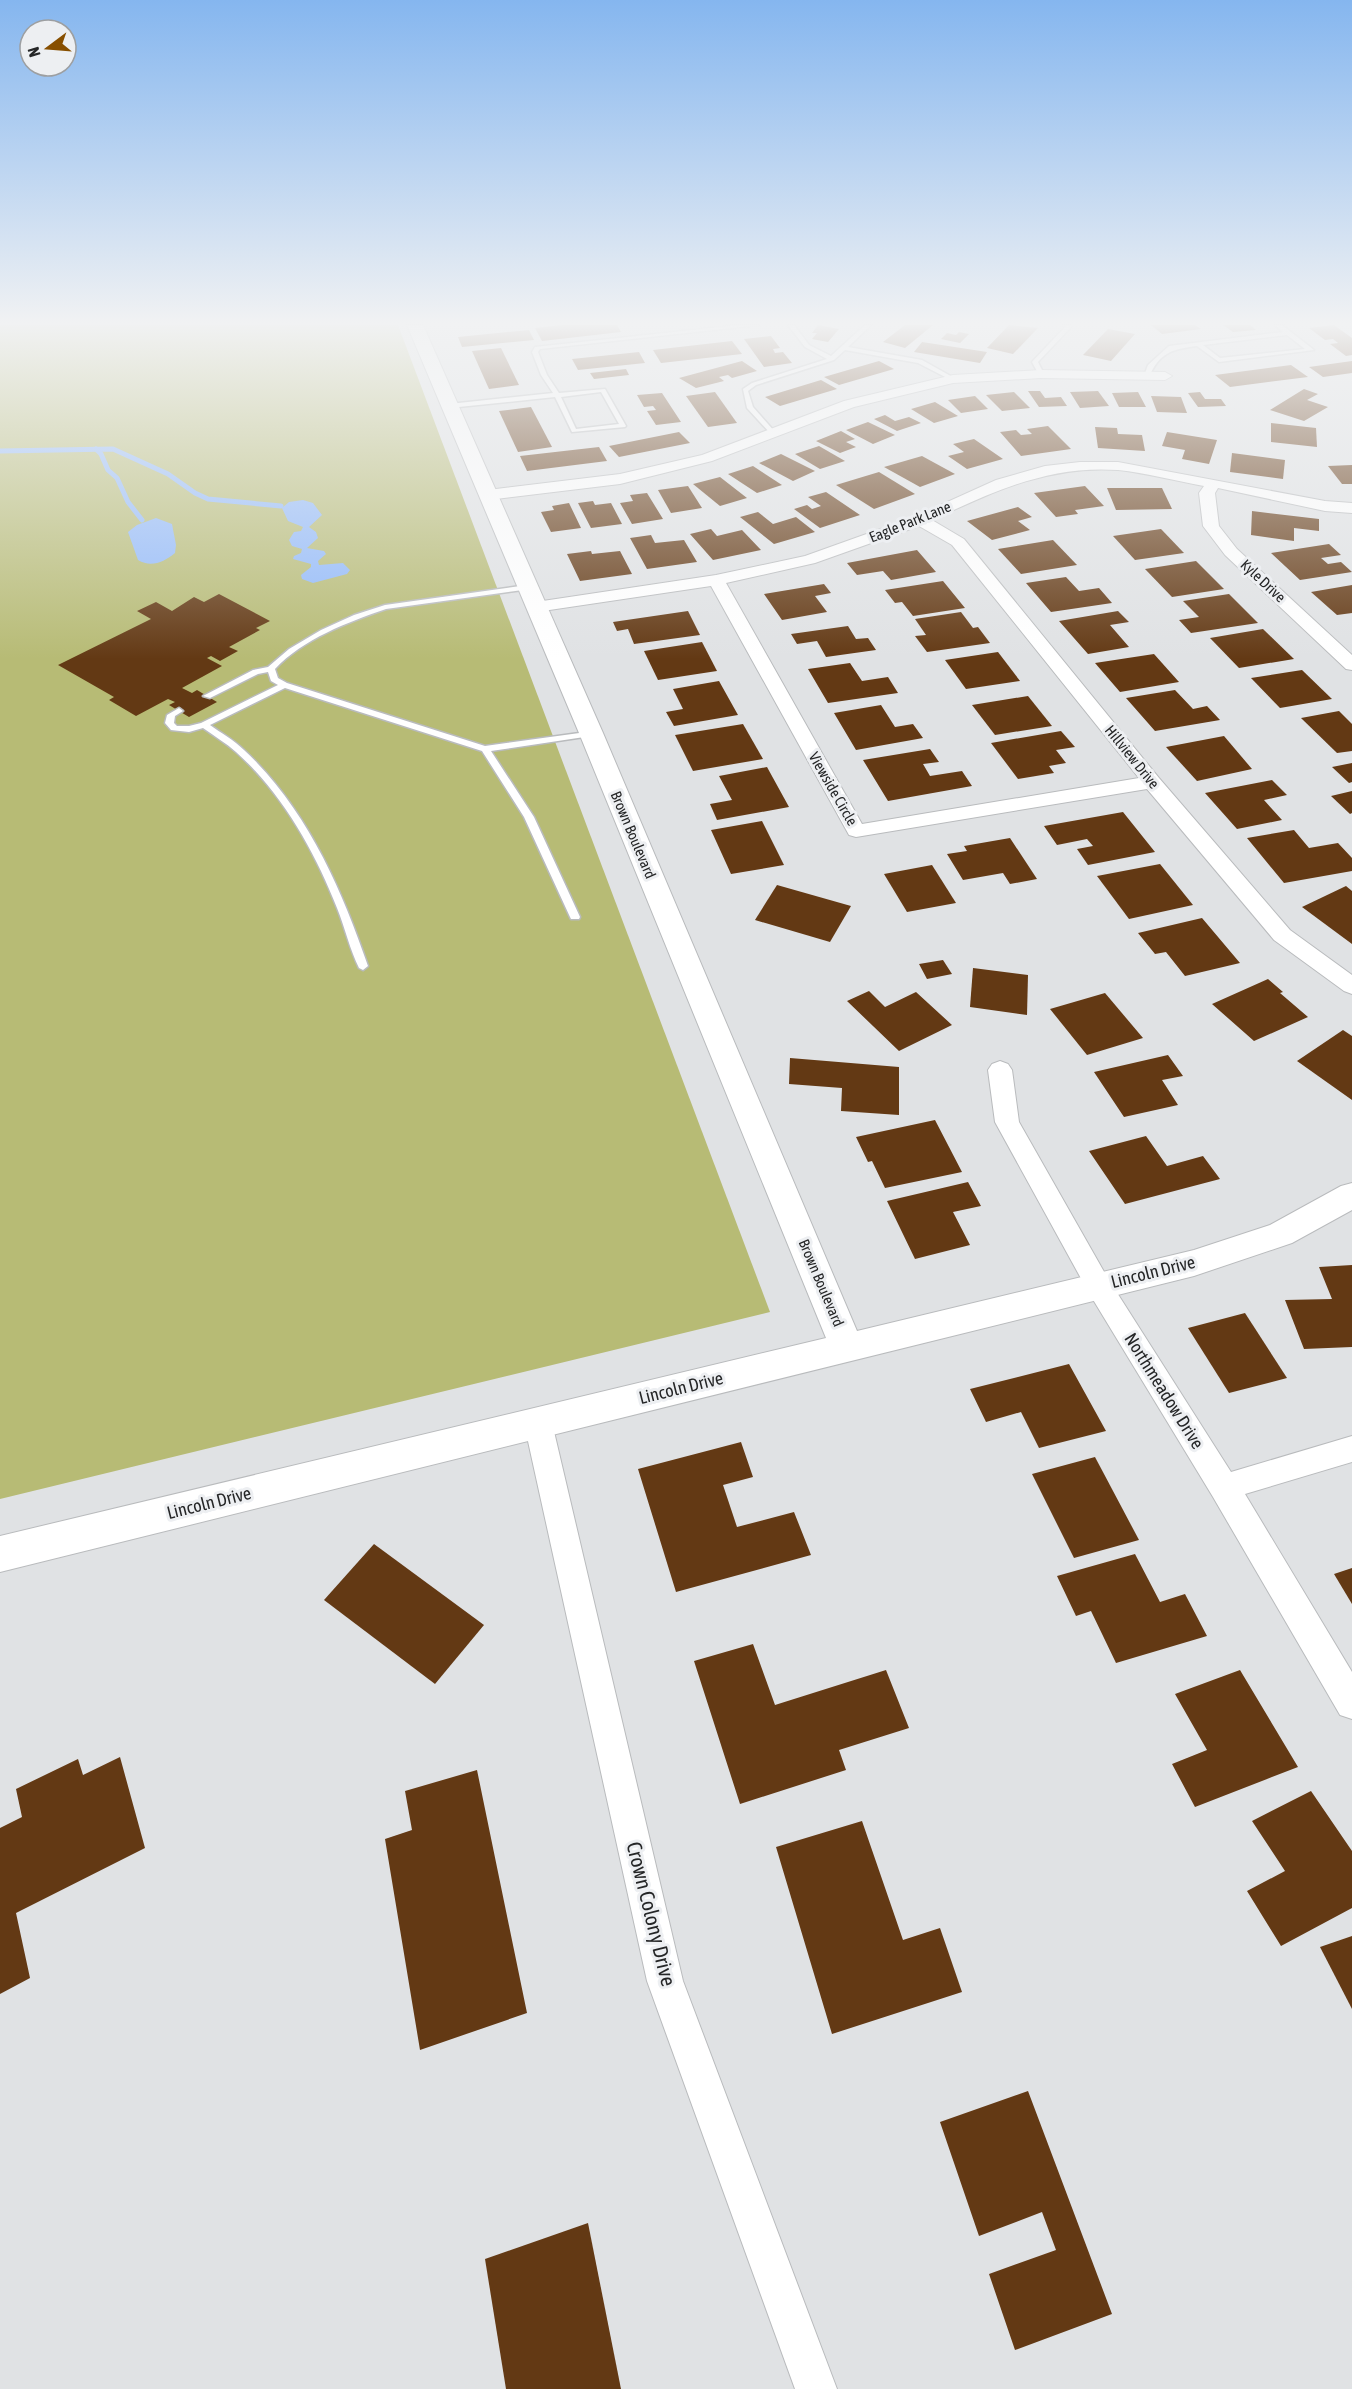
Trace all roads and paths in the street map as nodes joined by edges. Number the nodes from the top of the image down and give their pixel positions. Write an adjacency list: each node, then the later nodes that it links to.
1 (463, 436): 4 (street, Brown Boulevard)
2 (763, 436): 4 (street)
3 (1214, 483): 5 (street, Eagle Park Lane); 6 (street, Eagle Park Lane); 9 (street, Kyle Drive)
4 (488, 495): 8 (street, Brown Boulevard)
5 (1352, 508)
6 (920, 520): 7 (street, Eagle Park Lane); 17 (street, Hillview Drive)
7 (716, 580): 8 (street, Eagle Park Lane); 17 (street, Viewside Circle)
8 (532, 597): 10 (lane); 15 (street, Brown Boulevard)
9 (1352, 665)
10 (271, 669): 11 (lane); 12 (lane)
11 (284, 685): 14 (lane); 16 (lane)
12 (207, 696)
13 (179, 711): 14 (lane)
14 (204, 725): 19 (lane)
15 (591, 733): 16 (lane); 24 (street, Brown Boulevard)
16 (486, 749): 18 (lane)
17 (1152, 782): 20 (street, Hillview Drive)
18 (575, 917)
19 (363, 966)
20 (1352, 986)
21 (1000, 1070): 23 (street, Northmeadow Drive)
22 (1352, 1196): 23 (street, Lincoln Drive)
23 (1098, 1285): 24 (street, Lincoln Drive); 27 (street, Northmeadow Drive)
24 (847, 1347): 25 (street, Lincoln Drive)
25 (538, 1423): 28 (street, Lincoln Drive); 30 (street, Crown Colony Drive)
26 (1352, 1449): 27 (street)
27 (1224, 1487): 29 (street, Northmeadow Drive)
28 (0, 1554)
29 (1352, 1703)
30 (816, 2389)

